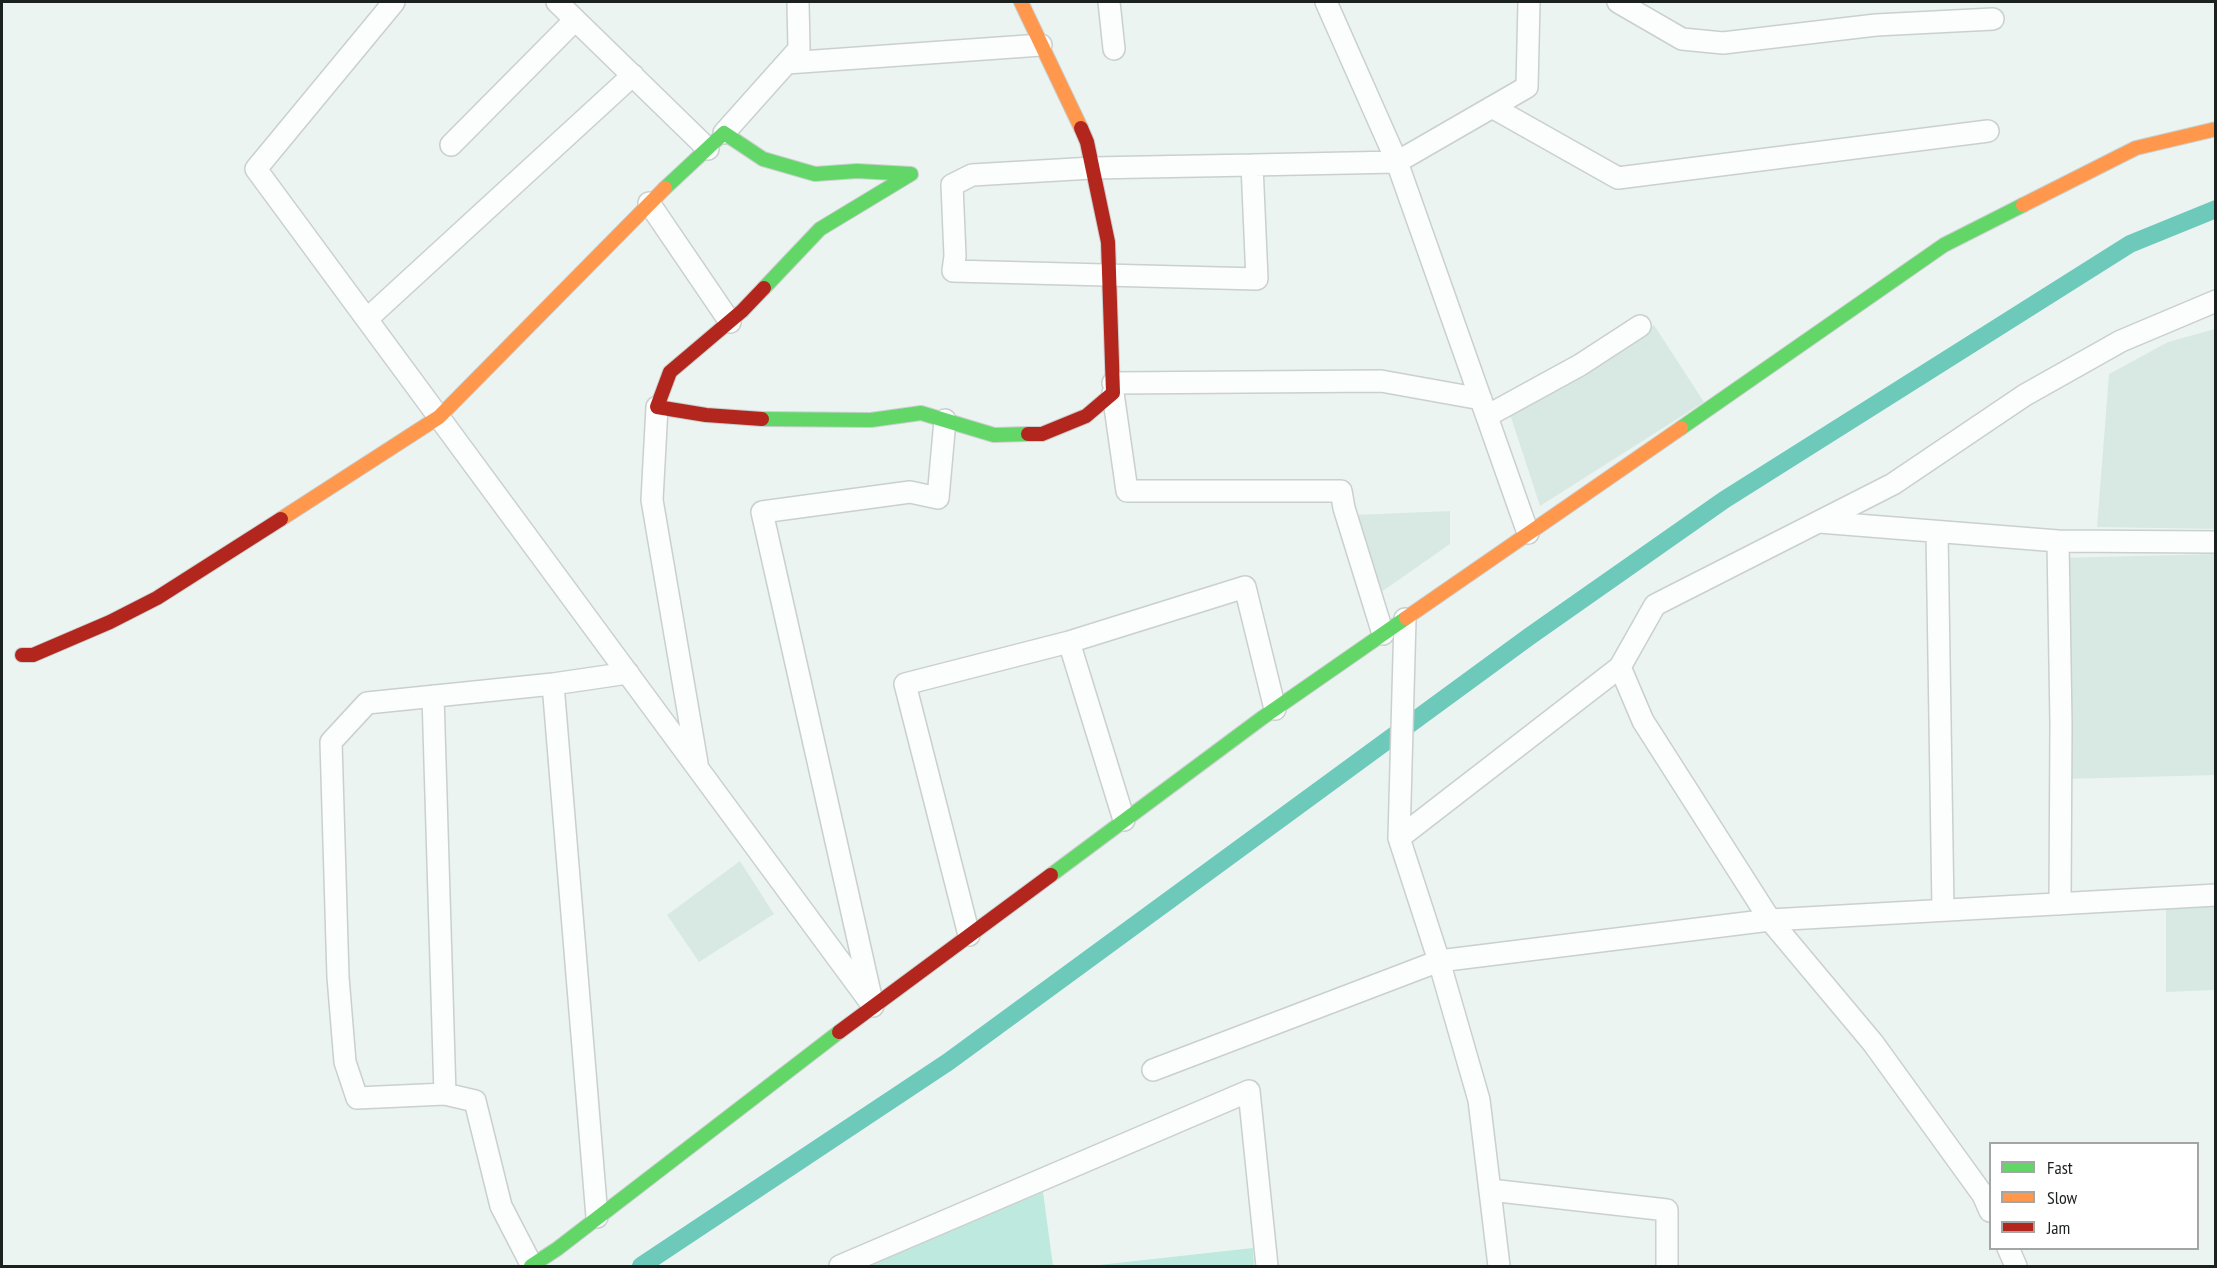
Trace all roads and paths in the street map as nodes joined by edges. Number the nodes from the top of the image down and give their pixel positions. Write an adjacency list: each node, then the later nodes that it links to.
1 (394, 2): 27 (street)
2 (557, 2): 10 (street)
3 (798, 2): 13 (street)
4 (1021, 2): 11 (street)
5 (1110, 2): 12 (street)
6 (1326, 2): 21 (street)
7 (1529, 2): 15 (street)
8 (1618, 2): 9 (street)
9 (1993, 19)
10 (575, 20): 14 (street); 19 (street)
11 (1041, 45): 13 (street); 23 (street)
12 (1114, 49)
13 (787, 63): 18 (street)
14 (633, 75): 20 (street); 27 (street)
15 (1492, 107): 17 (street); 21 (street)
16 (2216, 129): 37 (street)
17 (1988, 131)
18 (724, 133): 20 (street); 28 (street)
19 (451, 145)
20 (708, 149): 24 (street)
21 (1397, 162): 22 (street); 32 (street)
22 (1252, 165): 23 (street); 25 (street)
23 (1092, 168): 25 (street); 25 (street)
24 (649, 203): 28 (street); 33 (street)
25 (1109, 275): 30 (street)
26 (2216, 301): 35 (street)
27 (367, 319): 33 (street)
28 (730, 322): 31 (street)
29 (1640, 326): 32 (street)
30 (1113, 388): 32 (street); 34 (street); 41 (street)
31 (657, 407): 34 (street); 49 (street)
32 (1484, 408): 37 (street)
33 (439, 417): 43 (street); 45 (street)
34 (945, 420): 58 (street)
35 (1819, 522): 36 (street); 44 (street)
36 (1937, 532): 38 (street); 54 (street)
37 (1528, 533): 40 (street)
38 (2058, 541): 39 (street); 53 (street)
39 (2216, 542)
40 (1405, 619): 41 (street); 51 (street)
41 (1383, 634): 48 (street)
42 (1069, 642): 48 (street); 50 (street); 56 (street)
43 (22, 655)
44 (1620, 667): 51 (street); 55 (street)
45 (628, 673): 46 (street); 49 (street)
46 (553, 684): 47 (street); 63 (street)
47 (433, 696): 60 (street); 60 (street)
48 (1275, 709): 50 (street)
49 (698, 768): 58 (street)
50 (1124, 820): 56 (street)
51 (1399, 838): 57 (street)
52 (2216, 894): 53 (street)
53 (2060, 904): 54 (street)
54 (1943, 910): 55 (street)
55 (1770, 920): 57 (street); 62 (street)
56 (969, 935): 58 (street)
57 (1439, 961): 59 (street); 61 (street)
58 (873, 1006): 63 (street)
59 (1153, 1070)
60 (445, 1094): 65 (street)
61 (1490, 1190): 68 (street); 69 (street)
62 (1989, 1209)
63 (597, 1217): 65 (street)
64 (2009, 1250): 70 (street)
65 (531, 1266)
66 (840, 1266): 67 (street)
67 (1267, 1266)
68 (1499, 1266)
69 (1667, 1266)
70 (2016, 1266)

